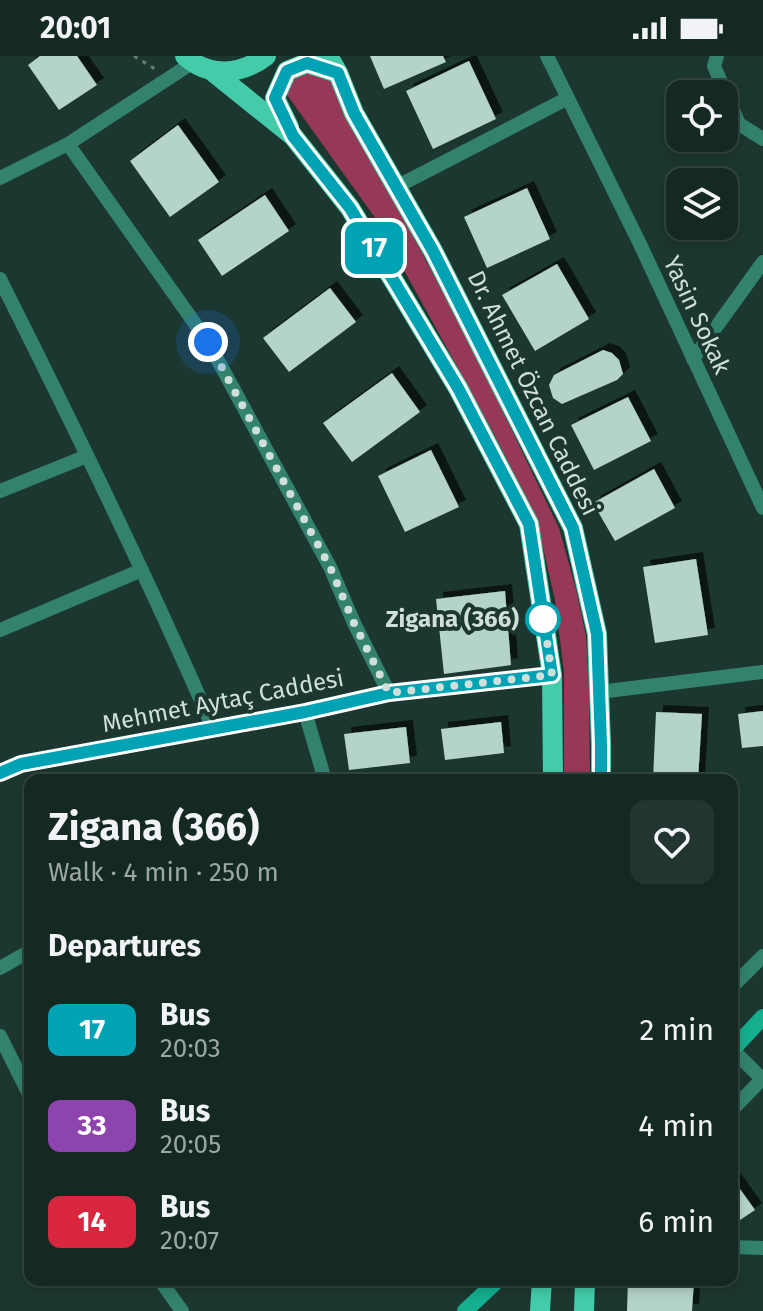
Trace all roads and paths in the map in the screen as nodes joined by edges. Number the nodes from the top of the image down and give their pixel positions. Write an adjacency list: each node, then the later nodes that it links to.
1 (134, 56): 8 (path)
2 (266, 56): 7 (main road)
3 (547, 56): 9 (street, Yasin Sokak)
4 (717, 56): 11 (street)
5 (188, 60): 7 (main road); 8 (street)
6 (333, 64): 10 (main road); 14 (main road, Dr. Ahmet Özcan Caddesi)
7 (212, 71): 10 (main road)
8 (168, 78): 12 (street)
9 (568, 98): 14 (street); 17 (street, Yasin Sokak)
10 (293, 136): 24 (main road)
11 (763, 139)
12 (68, 144): 13 (street); 26 (street)
13 (0, 178)
14 (396, 187): 25 (main road, Dr. Ahmet Özcan Caddesi)
15 (763, 262): 17 (street)
16 (0, 281): 18 (street)
17 (693, 359): 20 (street, Yasin Sokak)
18 (87, 456): 19 (street); 21 (street)
19 (0, 491)
20 (763, 508)
21 (142, 570): 22 (street); 28 (street)
22 (0, 630)
23 (763, 672): 25 (street)
24 (552, 675): 26 (street, Mehmet Aytaç Caddesi); 31 (main road)
25 (599, 692): 32 (main road, Dr. Ahmet Özcan Caddesi)
26 (389, 693): 27 (street, Mehmet Aytaç Caddesi)
27 (305, 712): 28 (street, Mehmet Aytaç Caddesi); 30 (street)
28 (213, 728): 29 (street, Mehmet Aytaç Caddesi)
29 (0, 773)
30 (323, 774)
31 (553, 774)
32 (601, 774)
33 (24, 954): 35 (street)
34 (763, 956): 36 (street)
35 (0, 968)
36 (738, 981)
37 (763, 1017): 38 (main road)
38 (738, 1043)
39 (1, 1044): 42 (street)
40 (738, 1055): 41 (street)
41 (763, 1079): 43 (street)
42 (24, 1085)
43 (738, 1104)
44 (738, 1247): 45 (street)
45 (763, 1248)
46 (164, 1286): 50 (street)
47 (492, 1286): 51 (main road)
48 (542, 1286): 52 (main road)
49 (585, 1286): 53 (main road)
50 (182, 1311)
51 (465, 1311)
52 (540, 1311)
53 (584, 1311)

